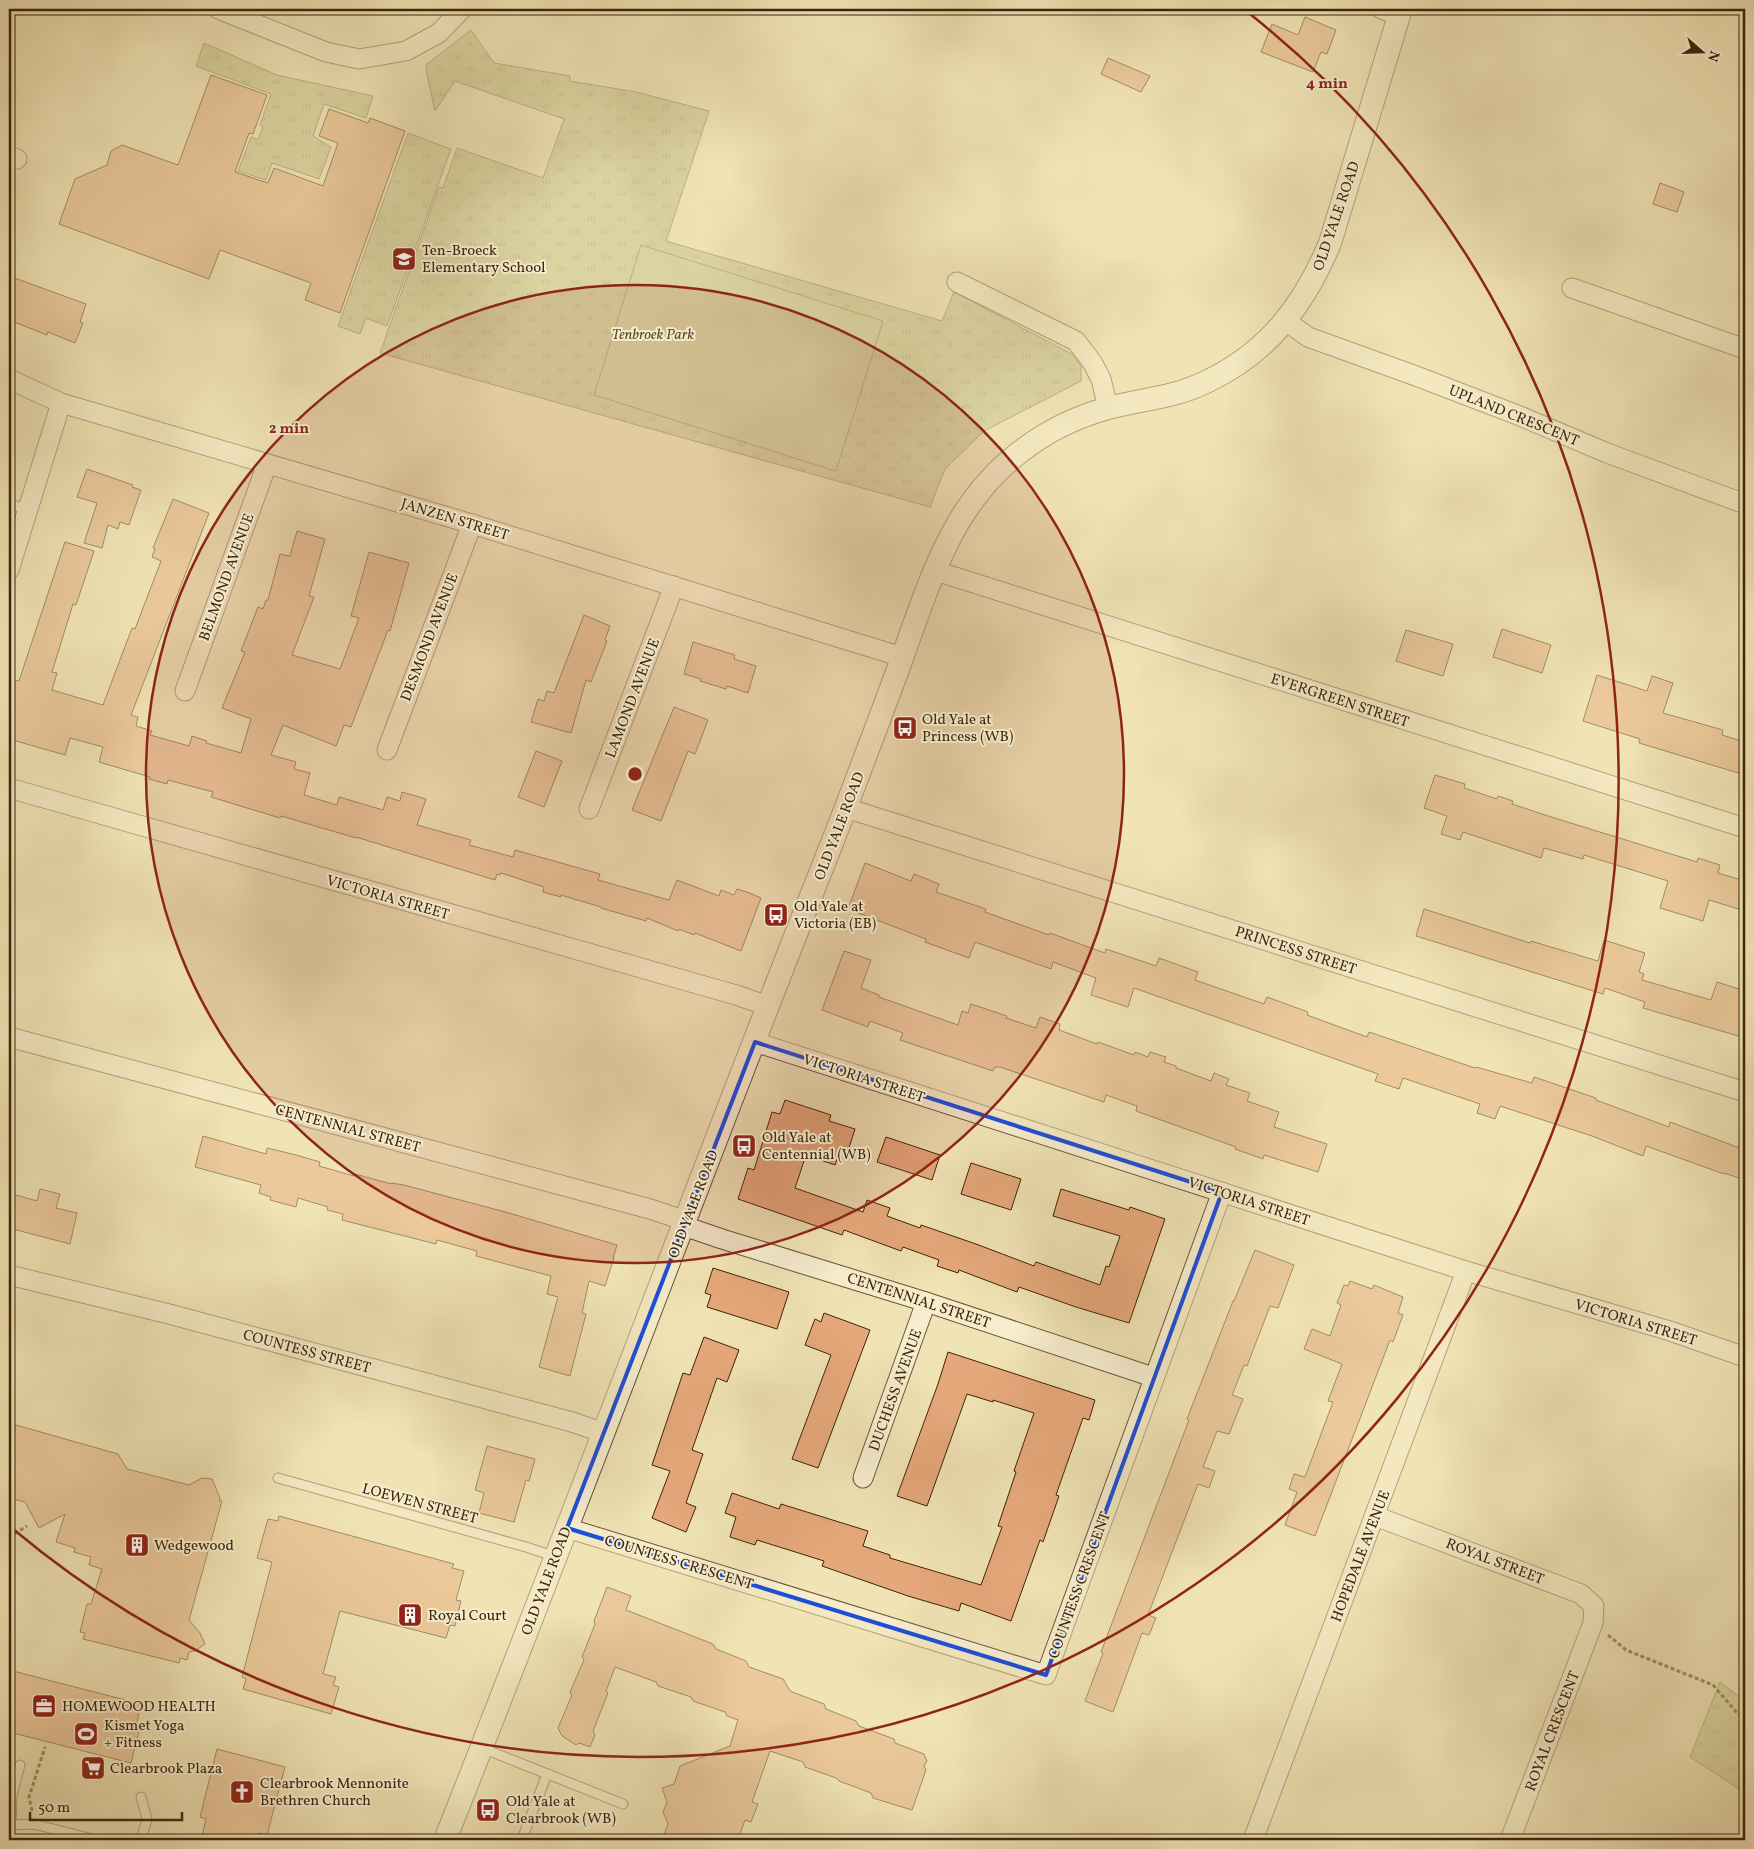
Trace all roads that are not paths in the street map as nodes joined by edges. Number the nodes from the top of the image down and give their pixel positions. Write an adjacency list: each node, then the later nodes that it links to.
1 (218, 9): 2 (street)
2 (462, 9)
3 (1394, 11): 6 (street, OLD YALE ROAD)
4 (957, 282): 10 (street)
5 (1572, 288): 7 (street)
6 (1286, 321): 10 (street, OLD YALE ROAD); 13 (street, UPLAND CRESCENT)
7 (1745, 350)
8 (9, 379): 9 (street, JANZEN STREET)
9 (61, 403): 11 (street, JANZEN STREET); 14 (street)
10 (1108, 408): 17 (street, OLD YALE ROAD)
11 (267, 464): 15 (street, JANZEN STREET); 20 (street, BELMOND AVENUE)
12 (9, 504): 14 (lane)
13 (1745, 504)
14 (28, 509): 16 (street)
15 (472, 524): 18 (street, JANZEN STREET); 21 (street, DESMOND AVENUE)
16 (9, 570)
17 (936, 571): 19 (street, OLD YALE ROAD); 25 (street, EVERGREEN STREET)
18 (674, 586): 19 (street, JANZEN STREET); 24 (street, LAMOND AVENUE)
19 (902, 657): 23 (street, OLD YALE ROAD)
20 (185, 691)
21 (387, 750)
22 (9, 788): 26 (street, VICTORIA STREET)
23 (846, 808): 26 (street, OLD YALE ROAD); 29 (street, PRINCESS STREET)
24 (589, 809)
25 (1745, 828)
26 (768, 1006): 28 (street, OLD YALE ROAD)
27 (9, 1038): 31 (street, CENTENNIAL STREET)
28 (755, 1042): 30 (street, VICTORIA STREET); 31 (street, OLD YALE ROAD)
29 (1745, 1092)
30 (1222, 1192): 32 (street, VICTORIA STREET); 36 (street, COUNTESS CRESCENT)
31 (685, 1224): 34 (street, CENTENNIAL STREET); 37 (street, OLD YALE ROAD)
32 (1466, 1271): 35 (street, VICTORIA STREET); 40 (street, HOPEDALE AVENUE)
33 (9, 1275): 37 (street, COUNTESS STREET)
34 (926, 1302): 36 (street, CENTENNIAL STREET); 39 (street, DUCHESS AVENUE)
35 (1745, 1356)
36 (1153, 1377): 41 (street, COUNTESS CRESCENT)
37 (604, 1433): 41 (street, OLD YALE ROAD)
38 (278, 1478): 42 (lane, LOEWEN STREET)
39 (863, 1478)
40 (1375, 1516): 43 (street, ROYAL STREET); 54 (street, HOPEDALE AVENUE)
41 (567, 1528): 42 (street, OLD YALE ROAD)
42 (556, 1557): 44 (street, OLD YALE ROAD)
43 (1593, 1623): 55 (street, ROYAL CRESCENT)
44 (482, 1748): 46 (lane); 53 (street, OLD YALE ROAD)
45 (20, 1764): 49 (lane)
46 (547, 1774): 48 (lane); 50 (lane)
47 (141, 1797): 52 (lane)
48 (623, 1804)
49 (10, 1829): 51 (lane)
50 (524, 1834)
51 (96, 1840)
52 (140, 1840)
53 (446, 1840)
54 (1253, 1840)
55 (1510, 1840)

